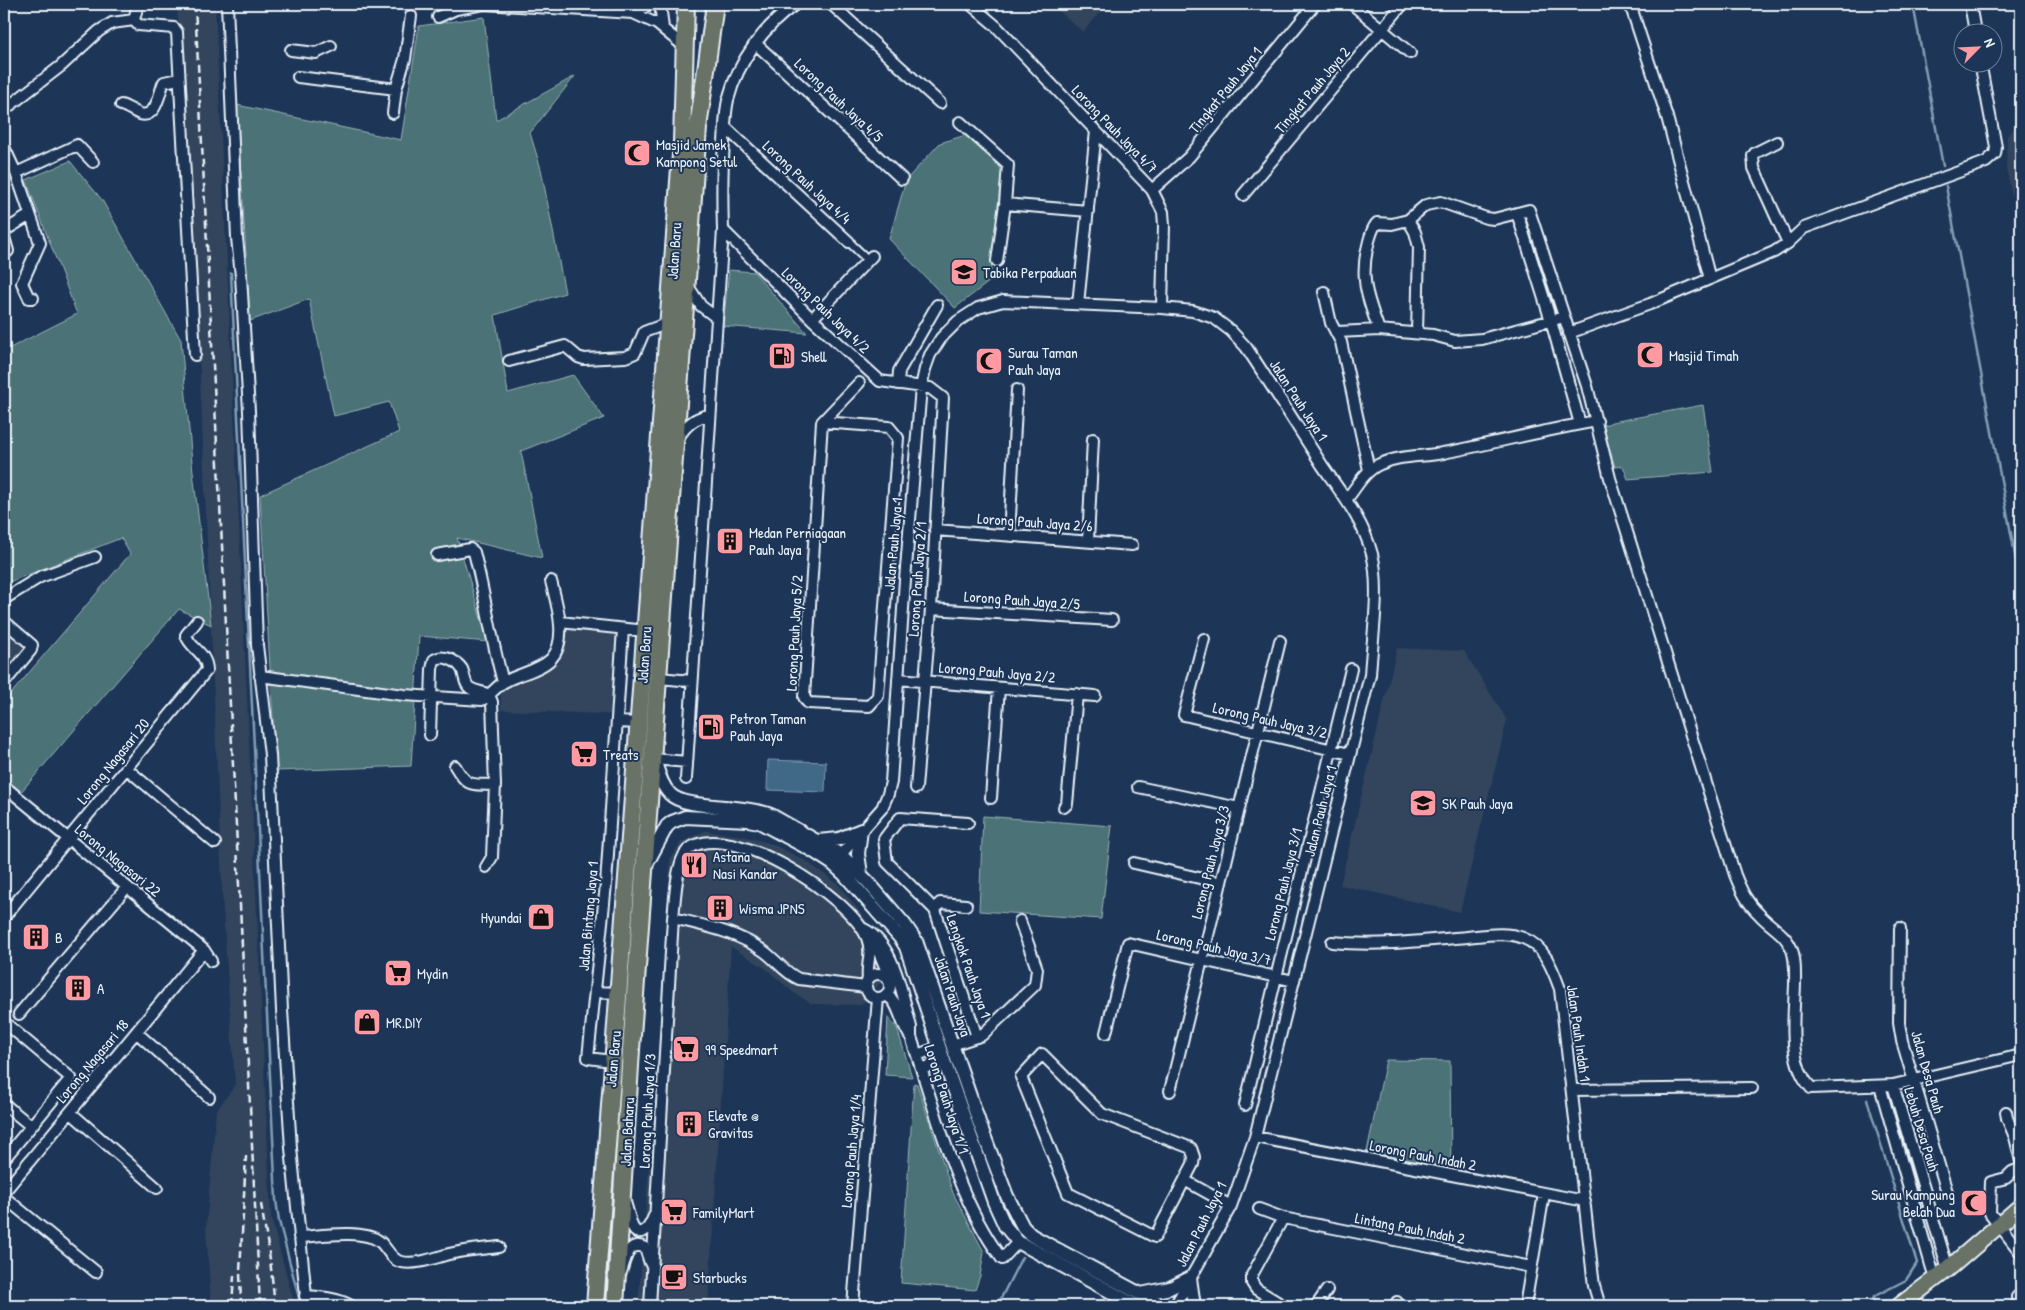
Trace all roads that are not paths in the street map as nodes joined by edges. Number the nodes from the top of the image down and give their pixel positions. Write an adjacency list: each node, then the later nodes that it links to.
1 (138, 4): 19 (street)
2 (227, 4): 109 (street)
3 (650, 4): 16 (street)
4 (660, 4): 21 (street)
5 (686, 4): 25 (highway, Jalan Baru)
6 (715, 4): 60 (highway, Jalan Baru)
7 (796, 4): 23 (street)
8 (831, 4): 32 (street)
9 (970, 4): 38 (street, Lorong Pauh Jaya 4/7)
10 (1315, 4): 44 (street, Tingkat Pauh Jaya 1)
11 (1352, 4): 22 (street)
12 (1403, 4): 22 (street, Tingkat Pauh Jaya 2)
13 (1630, 4): 59 (street)
14 (1970, 4): 20 (street)
15 (514, 5): 16 (street); 18 (street)
16 (633, 12): 21 (street)
17 (411, 16): 31 (street)
18 (438, 17)
19 (134, 20): 29 (street); 34 (street)
20 (1973, 22)
21 (662, 28): 25 (street)
22 (1382, 29): 27 (street); 45 (street, Tingkat Pauh Jaya 2)
23 (755, 43): 37 (street); 43 (street, Lorong Pauh Jaya 4/5)
24 (332, 46): 26 (street)
25 (685, 47): 70 (highway, Jalan Baru)
26 (291, 50)
27 (1410, 53)
28 (1982, 72): 55 (street)
29 (178, 78): 33 (street); 75 (street)
30 (298, 78): 31 (street)
31 (396, 89): 35 (street)
32 (940, 104)
33 (121, 105)
34 (4, 110)
35 (393, 113)
36 (960, 122): 46 (street)
37 (725, 127): 51 (street); 54 (street, Lorong Pauh Jaya 4/4)
38 (1096, 131): 44 (street, Lorong Pauh Jaya 4/7); 47 (street)
39 (1777, 142): 55 (street)
40 (4, 147): 42 (street)
41 (93, 162): 42 (street)
42 (16, 173): 49 (street)
43 (902, 179)
44 (1152, 190): 65 (street, Lorong Pauh Jaya 4/7)
45 (1243, 195)
46 (1005, 204): 47 (street); 58 (street)
47 (1088, 211): 63 (street)
48 (1517, 213): 50 (street); 66 (street); 69 (street)
49 (30, 215): 52 (street); 62 (street)
50 (1408, 220): 71 (street); 74 (street)
51 (723, 230): 67 (street); 68 (street, Lorong Pauh Jaya 4/2)
52 (4, 231)
53 (4, 237): 56 (street)
54 (849, 242): 57 (street, Lorong Pauh Jaya 4/4)
55 (1788, 243): 59 (street)
56 (8, 251)
57 (870, 258): 68 (street)
58 (997, 260)
59 (1710, 279): 73 (street)
60 (688, 285): 67 (street); 86 (highway, Jalan Baru)
61 (1324, 292): 72 (street)
62 (33, 298)
63 (1078, 304): 65 (street, Jalan Pauh Jaya 1); 79 (street, Jalan Pauh Jaya 1)
64 (937, 305): 78 (street)
65 (1162, 308): 88 (street, Jalan Pauh Jaya 1)
66 (1564, 317): 69 (street); 73 (street)
67 (717, 318): 81 (street)
68 (812, 319): 78 (street, Lorong Pauh Jaya 4/2)
69 (1551, 321): 74 (street); 84 (street)
70 (668, 323): 76 (street); 105 (highway, Jalan Baru)
71 (1379, 330): 72 (street); 74 (street)
72 (1338, 332): 87 (street)
73 (1569, 332): 82 (street)
74 (1417, 333)
75 (195, 354)
76 (509, 361)
77 (859, 383): 83 (street)
78 (898, 384): 79 (street, Lorong Pauh Jaya 4/2)
79 (921, 387): 89 (street, Lorong Pauh Jaya 2/1); 96 (street, Jalan Pauh Jaya 1)
80 (1017, 390): 90 (street)
81 (711, 410): 86 (street); 112 (street)
82 (1597, 421): 84 (street); 185 (street)
83 (822, 422): 95 (street); 95 (street, Lorong Pauh Jaya 5/2)
84 (1580, 424): 87 (street)
85 (1093, 439): 91 (street)
86 (676, 442): 110 (highway, Jalan Baru)
87 (1369, 470): 88 (street)
88 (1346, 500): 126 (street, Jalan Pauh Jaya 1)
89 (935, 530): 90 (street, Lorong Pauh Jaya 2/6); 99 (street, Lorong Pauh Jaya 2/1)
90 (1009, 536): 91 (street, Lorong Pauh Jaya 2/6)
91 (1088, 542): 92 (street, Lorong Pauh Jaya 2/6)
92 (1132, 545)
93 (437, 554): 114 (street)
94 (95, 557): 98 (street)
95 (888, 580): 96 (street)
96 (905, 580): 111 (street, Jalan Pauh Jaya 1)
97 (551, 581): 103 (street)
98 (4, 599)
99 (931, 609): 100 (street, Lorong Pauh Jaya 2/5); 113 (street, Lorong Pauh Jaya 2/1)
100 (1112, 620)
101 (4, 621): 115 (street)
102 (197, 621): 130 (street, Lorong Nagasari 20)
103 (560, 622): 104 (street); 114 (street)
104 (623, 629): 105 (street); 121 (street, Jalan Bintang Jaya 1)
105 (646, 631): 122 (highway, Jalan Baru)
106 (1204, 639): 123 (street, Lorong Pauh Jaya 3/2)
107 (1280, 641): 123 (street, Lorong Pauh Jaya 3/3)
108 (1350, 669): 125 (street, Lorong Pauh Jaya 3/1)
109 (260, 676): 119 (street); 213 (street)
110 (659, 678): 112 (street); 127 (highway, Jalan Baru)
111 (898, 679): 113 (street, Lorong Pauh Jaya 2/2); 142 (street, Jalan Pauh Jaya 1)
112 (692, 681): 128 (street)
113 (924, 681): 116 (street, Lorong Pauh Jaya 2/2); 137 (street, Lorong Pauh Jaya 2/1)
114 (503, 682): 118 (street)
115 (4, 683)
116 (999, 688): 117 (street, Lorong Pauh Jaya 2/2); 138 (street)
117 (1077, 694): 120 (street, Lorong Pauh Jaya 2/2); 139 (street)
118 (490, 695): 119 (street); 119 (street); 134 (street)
119 (430, 696): 124 (street)
120 (1095, 696)
121 (616, 722): 122 (street); 131 (street, Jalan Bintang Jaya 1)
122 (639, 723): 132 (highway, Jalan Baru)
123 (1258, 732): 125 (street, Lorong Pauh Jaya 3/2); 140 (street, Lorong Pauh Jaya 3/3)
124 (430, 735)
125 (1331, 749): 126 (street, Lorong Pauh Jaya 3/2); 164 (street, Lorong Pauh Jaya 3/1)
126 (1350, 754): 166 (street, Jalan Pauh Jaya 1)
127 (654, 759): 128 (street); 144 (street, Jalan Pauh Jaya); 149 (highway, Jalan Baru)
128 (687, 762): 133 (street)
129 (455, 766): 134 (street)
130 (126, 768): 143 (street, Lorong Nagasari 20); 145 (street)
131 (614, 776): 132 (street); 168 (street, Jalan Bintang Jaya 1)
132 (635, 777): 169 (highway, Jalan Baru)
133 (686, 779)
134 (496, 785): 148 (street)
135 (4, 786): 143 (street, Lorong Nagasari 22)
136 (1138, 787): 140 (street)
137 (916, 788)
138 (991, 798)
139 (1064, 807)
140 (1239, 808): 151 (street, Lorong Pauh Jaya 3/3)
141 (968, 823): 154 (street, Lengkok Pauh Jaya 1)
142 (861, 830): 144 (street); 146 (street, Jalan Pauh Jaya 1); 150 (street)
143 (68, 839): 152 (street, Lorong Nagasari 22); 155 (street, Lorong Nagasari 20)
144 (817, 841): 146 (street, Jalan Pauh Jaya)
145 (215, 843)
146 (837, 860): 149 (street, Jalan Pauh Jaya); 150 (street, Jalan Pauh Jaya); 177 (street, Jalan Pauh Jaya)
147 (1134, 863): 151 (street)
148 (486, 867)
149 (645, 867): 205 (highway, Jalan Baharu)
150 (862, 875): 177 (street, Jalan Pauh Jaya)
151 (1221, 883): 163 (street, Lorong Pauh Jaya 3/3)
152 (127, 887): 161 (street, Lorong Nagasari 22); 171 (street)
153 (966, 905): 154 (street)
154 (934, 910): 176 (street, Lengkok Pauh Jaya 1)
155 (4, 917)
156 (673, 918): 159 (street, Lorong Pauh Jaya 1/3); 167 (street); 209 (street, Lorong Pauh Jaya 1/3)
157 (1020, 921): 176 (street, Lengkok Pauh Jaya 1)
158 (1900, 928): 183 (street, Jalan Desa Pauh)
159 (865, 929): 165 (street, Lorong Pauh Jaya 1/1); 167 (street)
160 (1332, 942): 187 (street, Jalan Pauh Indah 1)
161 (204, 950): 162 (street, Lorong Nagasari 22); 173 (street, Lorong Nagasari 18)
162 (211, 960)
163 (1202, 960): 164 (street, Lorong Pauh Jaya 3/7); 174 (street, Lorong Pauh Jaya 3/7); 188 (street, Lorong Pauh Jaya 3/3)
164 (1276, 976): 166 (street, Lorong Pauh Jaya 3/7); 191 (street, Lorong Pauh Jaya 3/1)
165 (892, 981): 167 (street); 170 (street); 175 (street, Lorong Pauh Jaya 1/1)
166 (1294, 981): 195 (street, Jalan Pauh Jaya 1)
167 (867, 983): 170 (street)
168 (596, 992): 169 (street); 180 (street, Jalan Bintang Jaya 1)
169 (618, 993): 180 (highway, Jalan Baru)
170 (882, 997): 175 (street); 232 (street, Lorong Pauh Jaya 1/4)
171 (19, 1014)
172 (4, 1022): 194 (street)
173 (136, 1032): 189 (street); 192 (street, Lorong Nagasari 18)
174 (1106, 1033)
175 (911, 1037): 178 (street, Lorong Pauh Jaya 1/1)
176 (977, 1037): 177 (street, Lengkok Pauh Jaya 1)
177 (945, 1046): 178 (street, Lengkok Pauh Jaya 1); 181 (street, Jalan Pauh Jaya); 225 (street, Jalan Pauh Jaya)
178 (917, 1055): 182 (street, Lorong Pauh Jaya 1/1)
179 (2021, 1055): 183 (street)
180 (612, 1061): 229 (highway, Jalan Baru)
181 (944, 1061): 182 (street); 214 (street, Jalan Pauh Jaya)
182 (922, 1069): 214 (street, Lorong Pauh Jaya 1/1)
183 (1913, 1080): 184 (street); 202 (street, Jalan Desa Pauh)
184 (1893, 1084): 185 (street); 218 (street, Lebuh Desa Pauh)
185 (1880, 1086): 222 (street, Lebuh Desa Pauh)
186 (1752, 1088): 187 (street)
187 (1572, 1090): 206 (street, Jalan Pauh Indah 1)
188 (1170, 1091)
189 (209, 1096)
190 (4, 1104): 194 (street)
191 (1245, 1105)
192 (70, 1112): 200 (street); 201 (street, Lorong Nagasari 18)
193 (2006, 1112): 197 (street)
194 (31, 1126): 196 (street)
195 (1255, 1137): 203 (street, Lorong Pauh Indah 2); 207 (street, Jalan Pauh Jaya 1)
196 (4, 1159)
197 (2021, 1162)
198 (2021, 1168): 212 (street)
199 (1186, 1181): 199 (street); 207 (street)
200 (157, 1188)
201 (4, 1192)
202 (1947, 1192)
203 (1544, 1194): 206 (street, Lorong Pauh Indah 2); 217 (street)
204 (4, 1196): 220 (street)
205 (623, 1196): 209 (street); 223 (highway, Jalan Baharu)
206 (1585, 1201): 240 (street, Jalan Pauh Indah 1)
207 (1231, 1206): 221 (street, Jalan Pauh Jaya 1)
208 (2021, 1206): 212 (main road)
209 (657, 1208): 219 (street, Lorong Pauh Jaya 1/3)
210 (1259, 1209): 211 (street, Lintang Pauh Indah 2)
211 (1283, 1218): 217 (street, Lintang Pauh Indah 2); 237 (street)
212 (1999, 1225): 216 (street); 218 (main road)
213 (299, 1237): 215 (street); 227 (street)
214 (1018, 1242): 233 (street, Jalan Pauh Jaya)
215 (499, 1247)
216 (2021, 1253)
217 (1531, 1267): 239 (street)
218 (1948, 1269): 222 (main road)
219 (652, 1271): 223 (street); 231 (street, Lorong Pauh Jaya 1/3)
220 (96, 1272)
221 (1190, 1278): 225 (street); 235 (street, Jalan Pauh Jaya 1); 236 (street)
222 (1935, 1279): 241 (main road)
223 (617, 1284): 230 (highway, Jalan Baharu)
224 (1327, 1290): 238 (street)
225 (1141, 1294): 234 (street, Jalan Pauh Jaya)
226 (2021, 1294): 242 (street)
227 (306, 1301): 228 (street)
228 (351, 1306)
229 (595, 1306)
230 (615, 1306)
231 (650, 1306)
232 (853, 1306)
233 (1137, 1306)
234 (1163, 1306)
235 (1175, 1306)
236 (1194, 1306)
237 (1284, 1306)
238 (1316, 1306)
239 (1525, 1306)
240 (1600, 1306)
241 (1899, 1306)
242 (2019, 1306)

